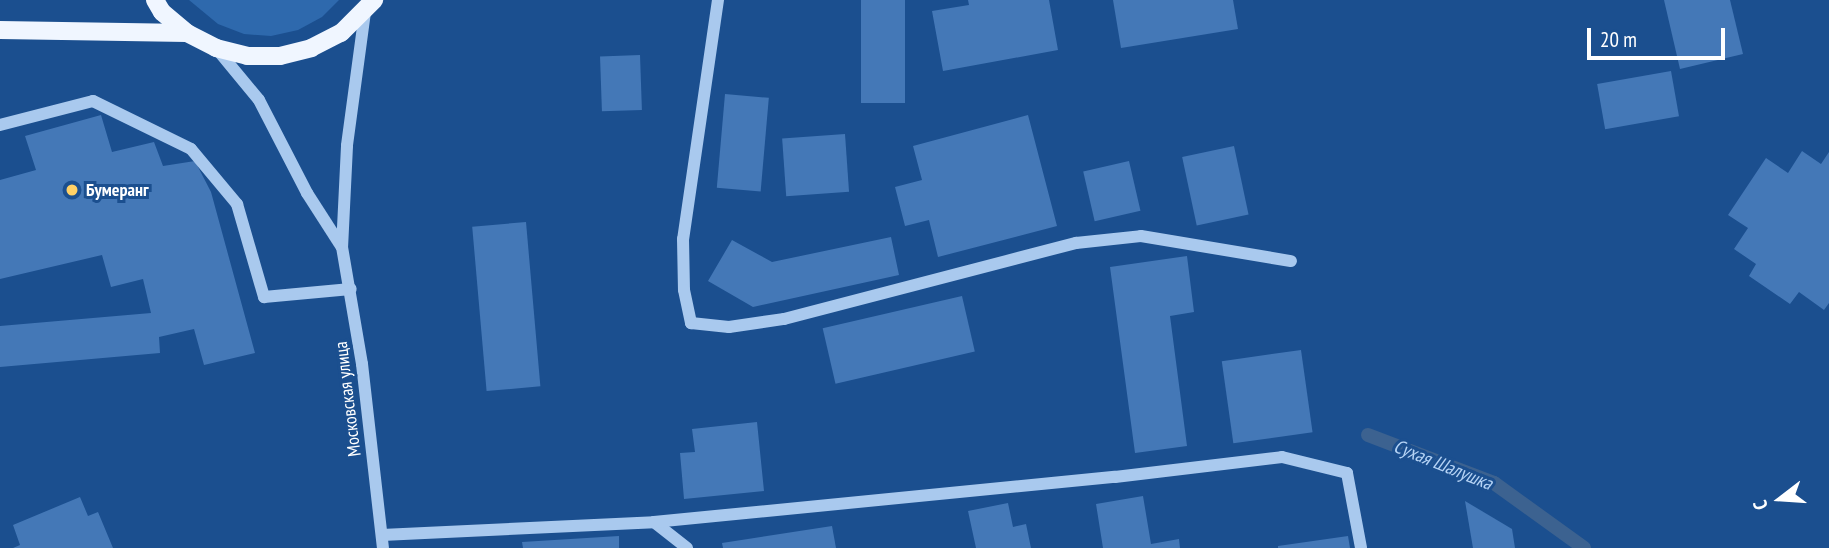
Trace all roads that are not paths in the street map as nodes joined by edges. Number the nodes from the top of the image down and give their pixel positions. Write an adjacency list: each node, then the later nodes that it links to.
1 (155, 0): 5 (main road)
2 (719, 0): 9 (street)
3 (369, 6): 6 (main road); 8 (street)
4 (0, 30): 5 (main road)
5 (187, 33): 6 (main road)
6 (216, 48): 8 (street)
7 (0, 125): 10 (street)
8 (342, 247): 10 (street, Московская улица)
9 (1291, 261)
10 (351, 289): 12 (street, Московская улица)
11 (654, 522): 12 (street); 13 (street); 14 (street)
12 (383, 541)
13 (687, 548)
14 (1361, 548)

